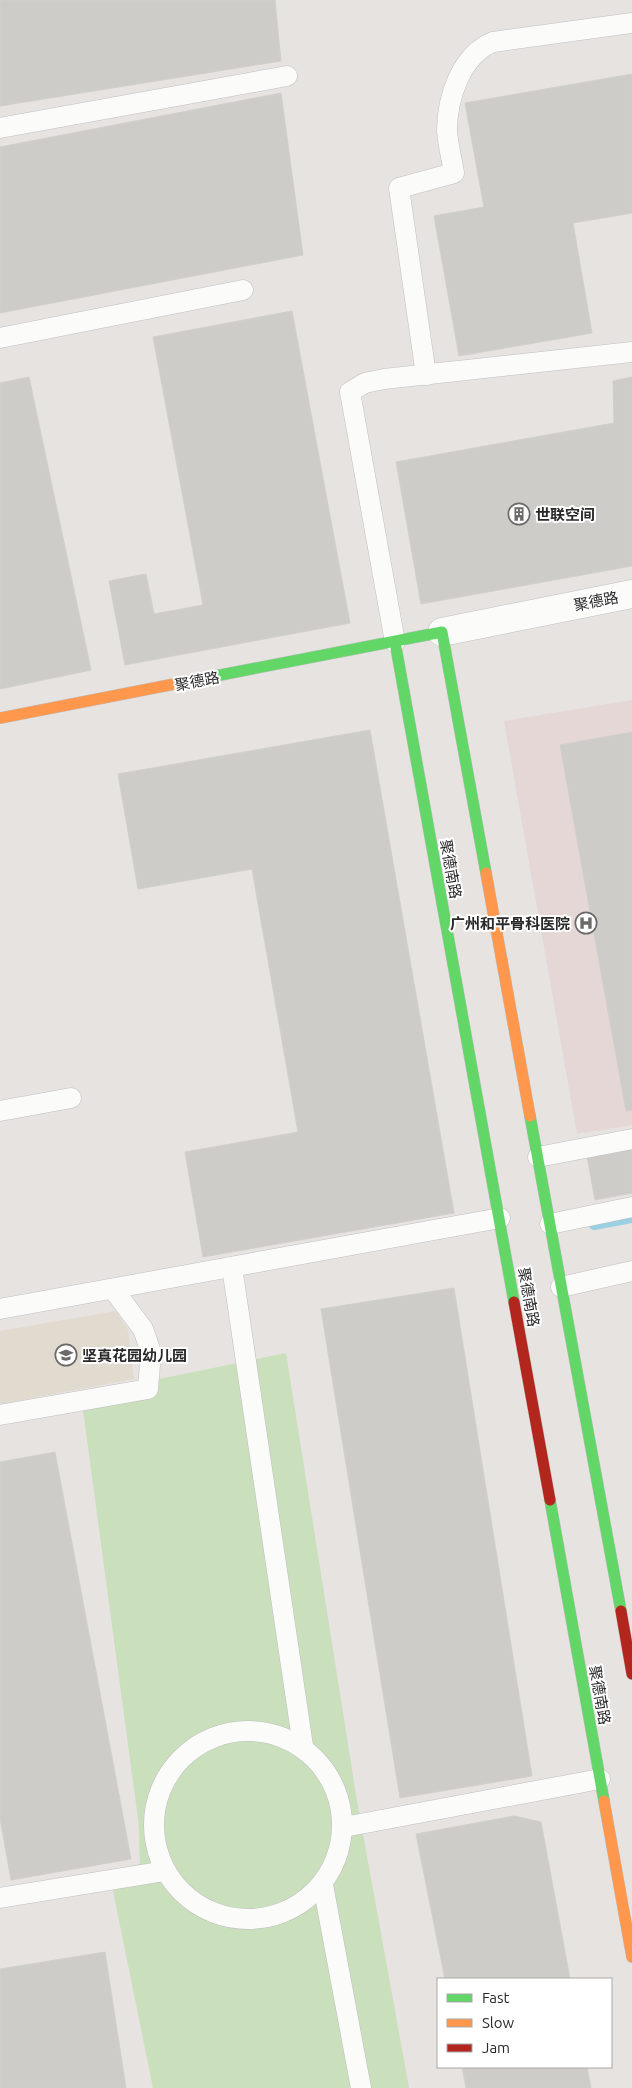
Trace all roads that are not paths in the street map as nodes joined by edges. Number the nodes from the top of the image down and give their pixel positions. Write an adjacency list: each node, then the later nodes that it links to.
1 (632, 23): 7 (lane)
2 (287, 76): 3 (lane)
3 (0, 128)
4 (243, 290): 5 (lane)
5 (0, 338)
6 (632, 352): 7 (lane)
7 (426, 375): 10 (lane)
8 (632, 594): 9 (street, 聚德路)
9 (442, 632): 10 (street, 聚德路); 15 (street)
10 (395, 642): 11 (street, 聚德路); 17 (street, 聚德南路)
11 (0, 718)
12 (71, 1098): 13 (lane)
13 (0, 1111)
14 (632, 1139): 15 (lane)
15 (538, 1156): 18 (street)
16 (632, 1207): 18 (lane)
17 (500, 1218): 19 (lane); 27 (street, 聚德南路)
18 (550, 1224): 21 (street)
19 (232, 1267): 22 (lane); 26 (lane)
20 (632, 1271): 21 (lane)
21 (561, 1287): 25 (street)
22 (113, 1289): 23 (lane); 24 (lane)
23 (0, 1308)
24 (0, 1415)
25 (632, 1674)
26 (303, 1746): 28 (lane); 29 (lane)
27 (600, 1780): 28 (lane); 32 (street, 聚德南路)
28 (344, 1827): 30 (lane)
29 (165, 1871): 30 (lane); 31 (lane)
30 (322, 1885): 33 (lane)
31 (0, 1898)
32 (632, 1957)
33 (361, 2088)

